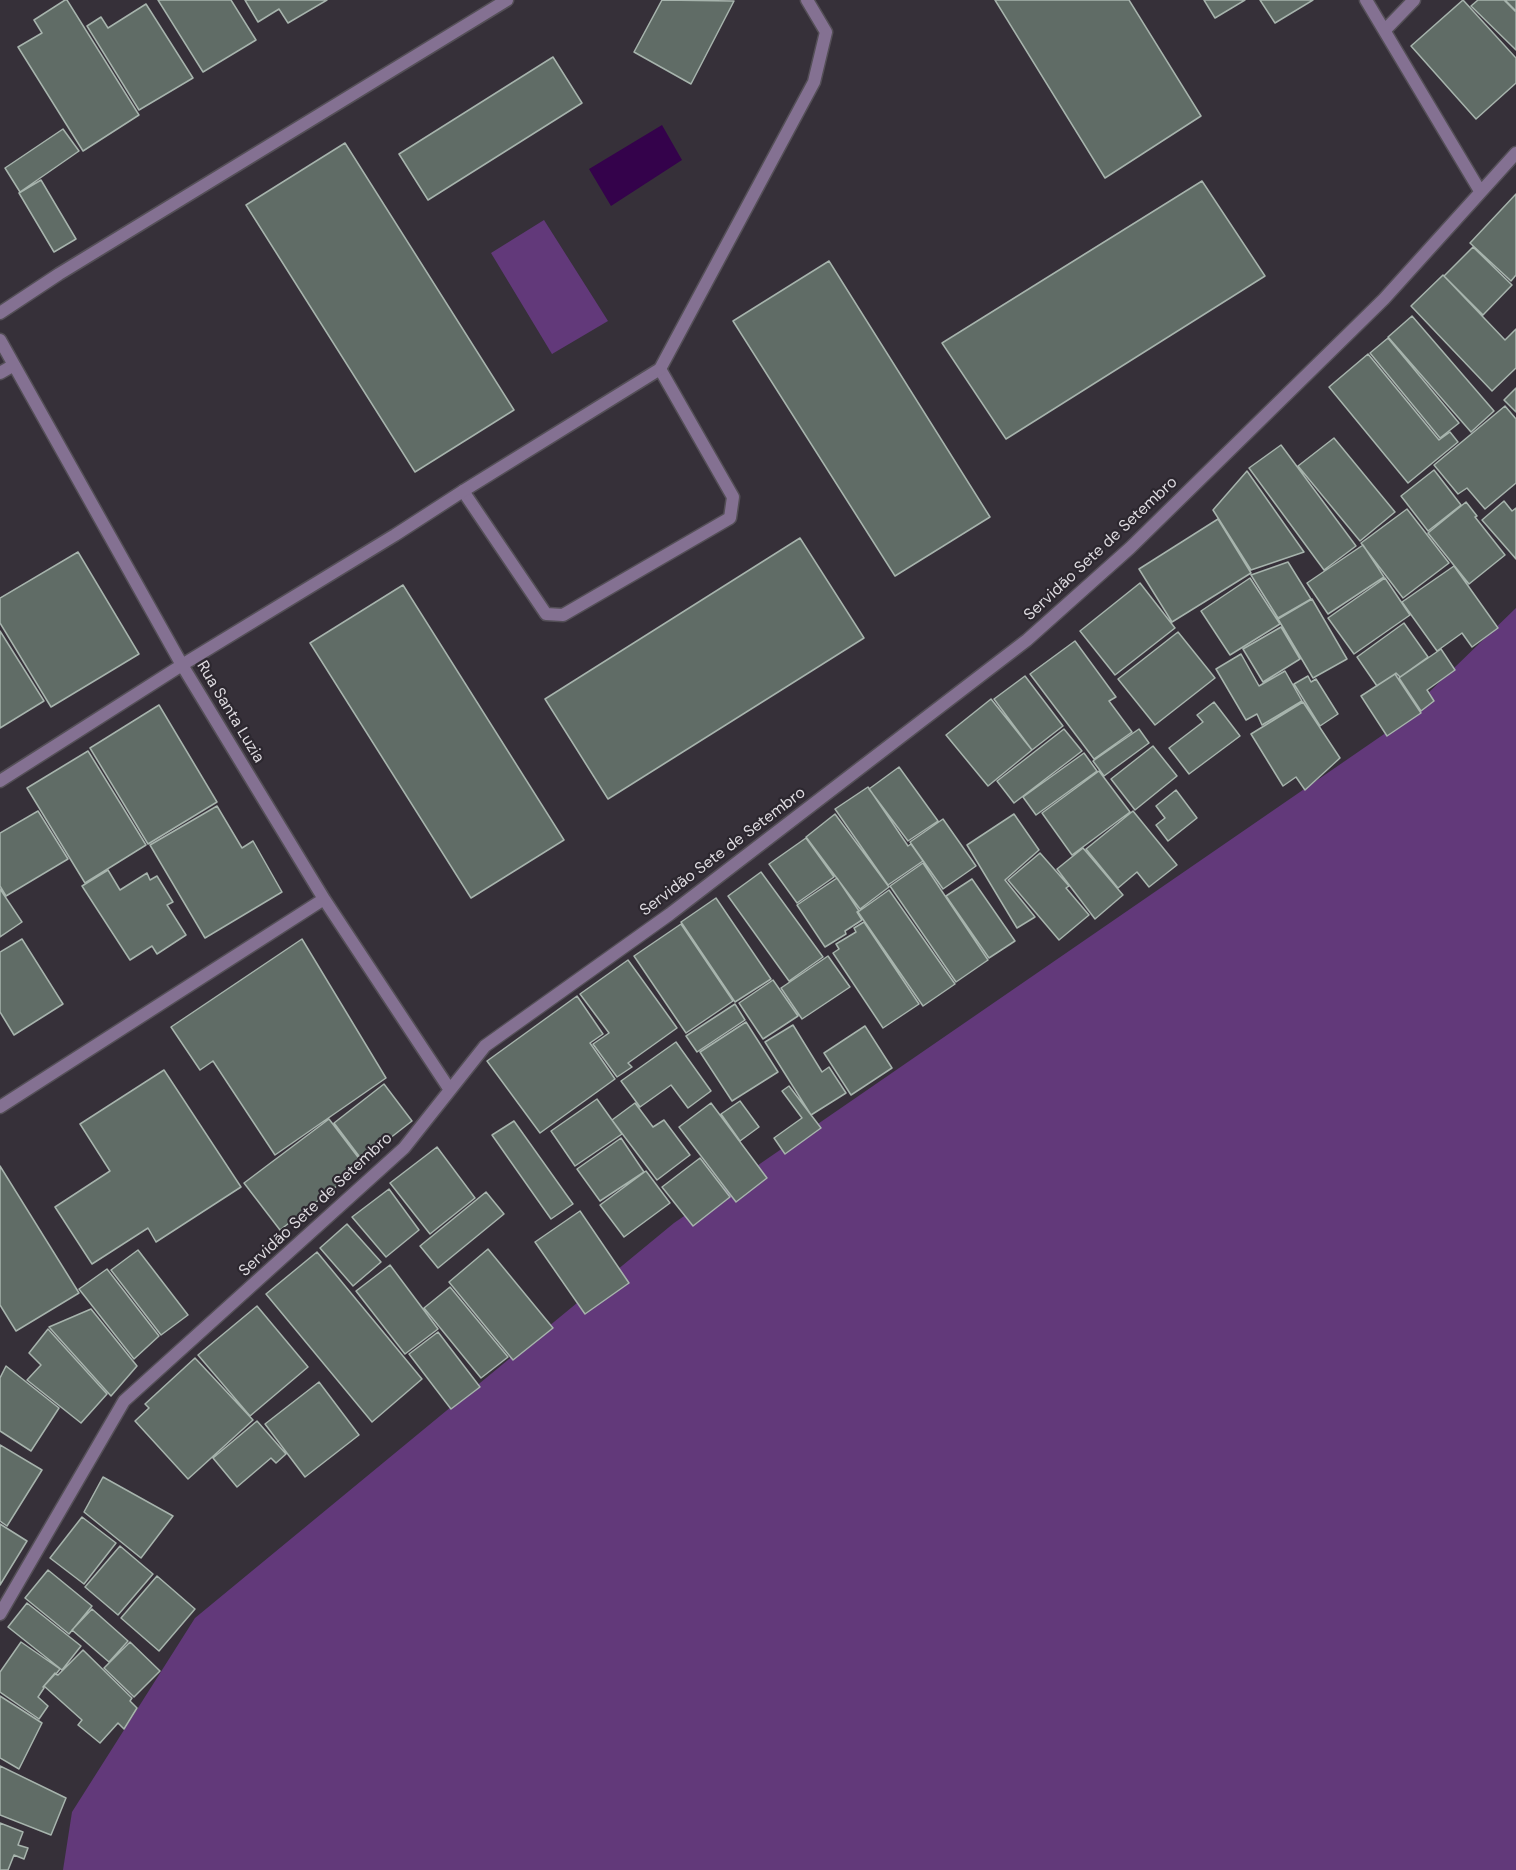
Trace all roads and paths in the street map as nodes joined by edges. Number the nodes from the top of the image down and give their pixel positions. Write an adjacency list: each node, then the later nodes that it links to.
1 (507, 0): 8 (street)
2 (807, 0): 11 (street)
3 (1366, 0): 5 (street)
4 (1414, 0): 5 (street)
5 (1385, 30): 7 (street)
6 (1516, 153): 7 (street, Servidão Sete de Setembro)
7 (1480, 191): 17 (street, Servidão Sete de Setembro)
8 (0, 313)
9 (0, 340): 10 (street, Rua Santa Luzia)
10 (14, 365): 12 (street); 14 (street, Rua Santa Luzia)
11 (660, 369): 13 (street); 13 (street)
12 (0, 374)
13 (463, 491): 14 (street)
14 (182, 665): 15 (street); 16 (street, Rua Santa Luzia)
15 (0, 782)
16 (324, 899): 17 (street, Rua Santa Luzia); 18 (street)
17 (450, 1090): 19 (street, Servidão Sete de Setembro)
18 (0, 1107)
19 (0, 1614)

